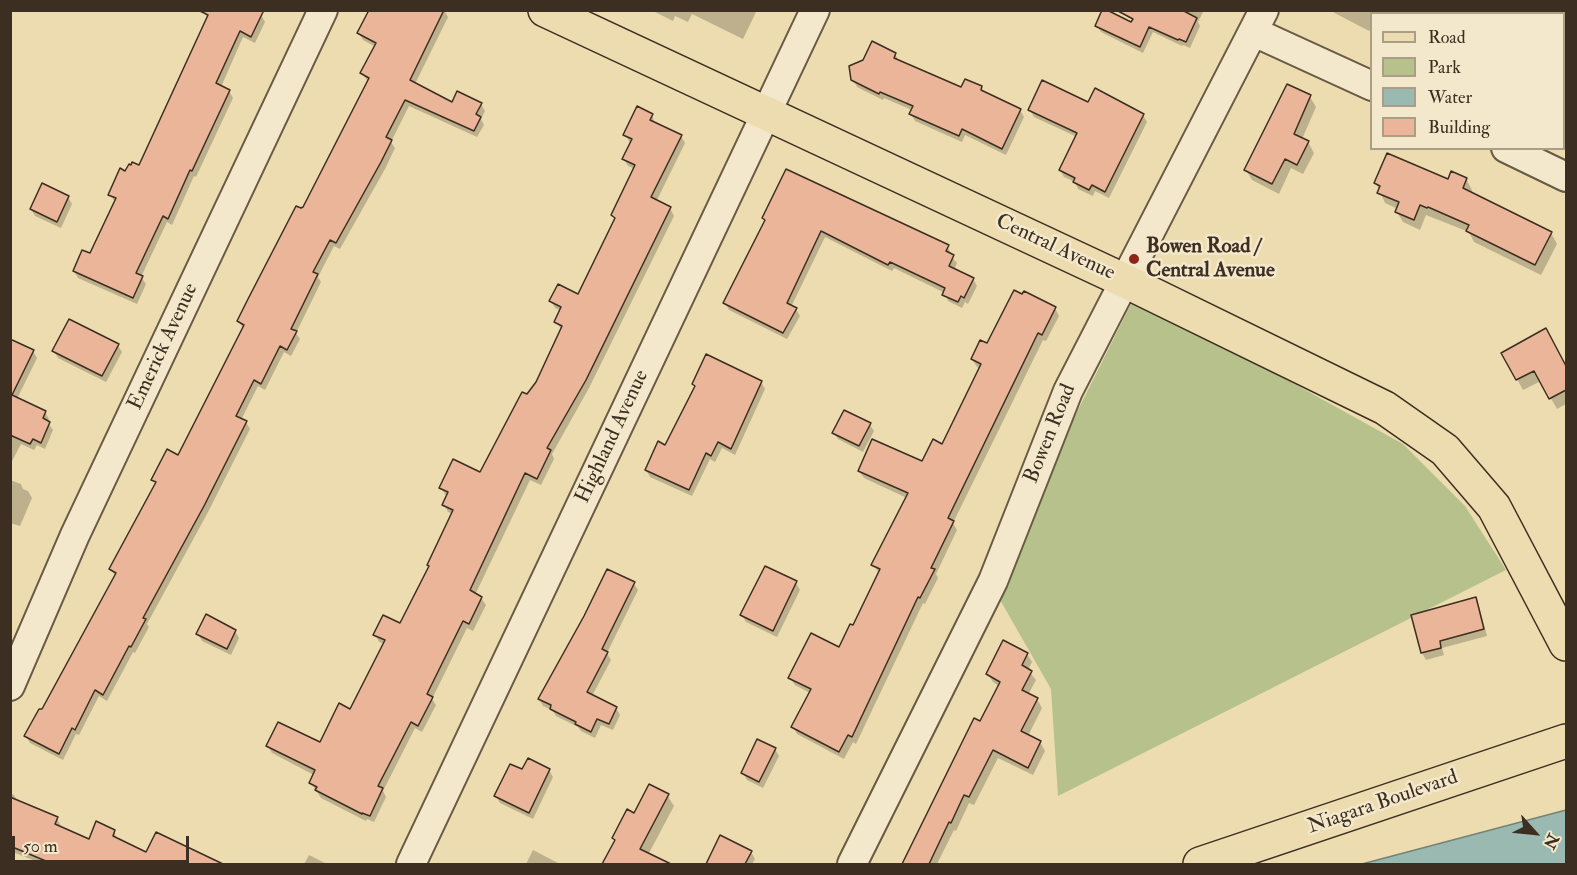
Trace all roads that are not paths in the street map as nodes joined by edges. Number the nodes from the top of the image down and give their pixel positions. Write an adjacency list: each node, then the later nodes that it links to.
1 (323, 10): 11 (street, Emerick Avenue)
2 (545, 10): 6 (main road, Central Avenue)
3 (815, 10): 6 (street, Highland Avenue)
4 (1259, 21): 5 (street); 9 (street, Bowen Road)
5 (1370, 85)
6 (765, 114): 9 (main road, Central Avenue); 13 (street, Highland Avenue)
7 (1510, 150): 8 (street)
8 (1566, 177)
9 (1123, 280): 10 (main road, Central Avenue); 14 (street, Bowen Road)
10 (1566, 644)
11 (10, 686)
12 (1566, 741): 15 (main road, Niagara Boulevard)
13 (411, 864)
14 (852, 864)
15 (1200, 864)

